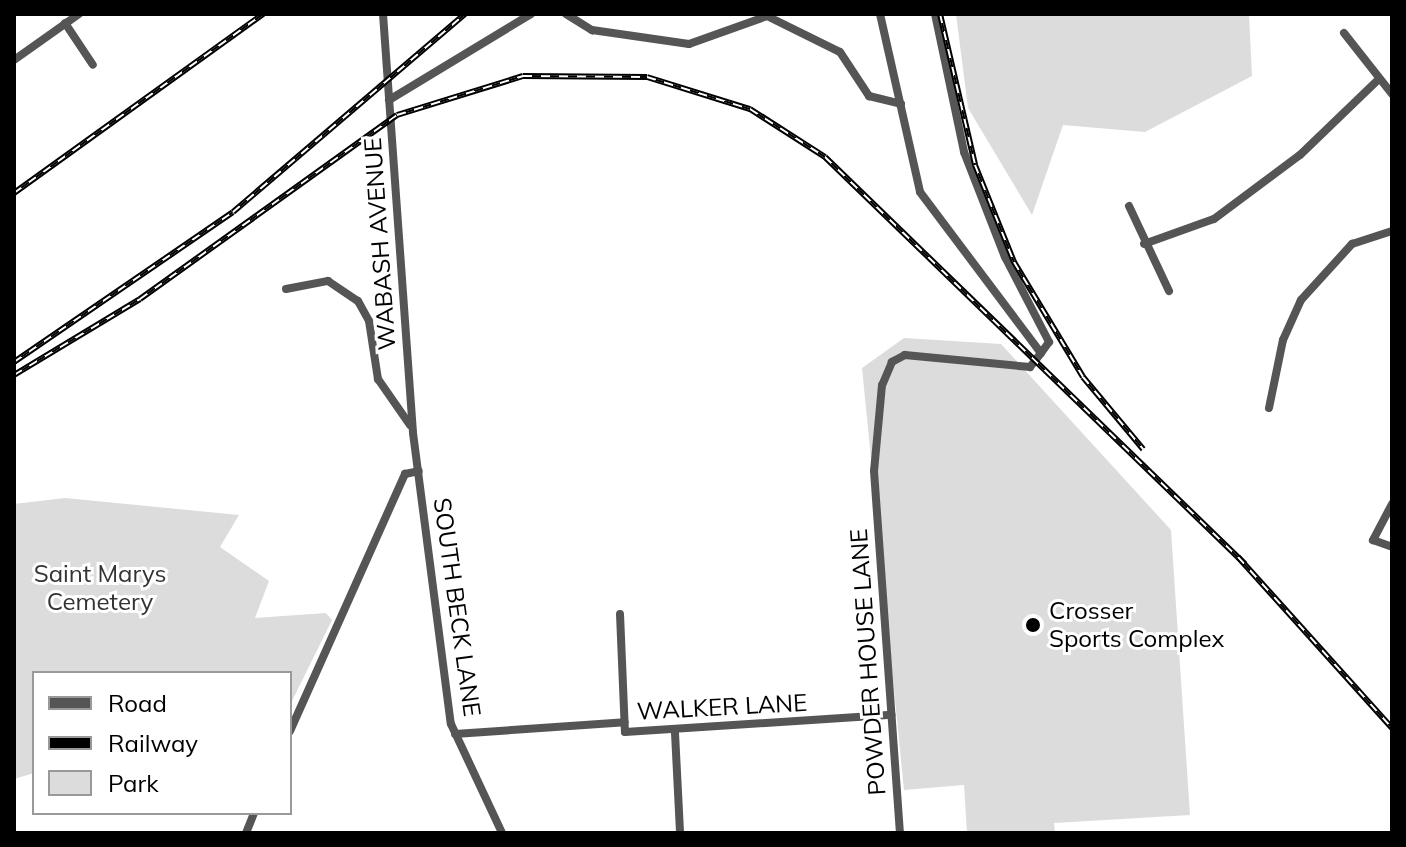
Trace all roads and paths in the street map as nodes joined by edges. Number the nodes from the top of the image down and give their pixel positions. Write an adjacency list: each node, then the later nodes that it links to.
1 (79, 14): 7 (street)
2 (383, 14): 13 (street, WABASH AVENUE)
3 (531, 14): 13 (street)
4 (566, 14): 14 (street)
5 (880, 14): 14 (street)
6 (935, 14): 20 (street)
7 (65, 23): 9 (street); 10 (street)
8 (1344, 33): 11 (street)
9 (14, 60)
10 (93, 65)
11 (1379, 79): 12 (street); 17 (street)
12 (1392, 94)
13 (389, 100): 22 (street, WABASH AVENUE)
14 (901, 104): 20 (street)
15 (1129, 206): 17 (street)
16 (1392, 231): 21 (street)
17 (1144, 244): 19 (street)
18 (286, 289): 22 (street)
19 (1169, 291)
20 (1041, 353): 27 (street, POWDER HOUSE LANE)
21 (1269, 408)
22 (413, 433): 23 (street, WABASH AVENUE)
23 (419, 471): 29 (street); 31 (street, SOUTH BECK LANE)
24 (1392, 504): 25 (street)
25 (1392, 547)
26 (620, 614): 28 (street, WALKER LANE)
27 (891, 715): 30 (street, WALKER LANE); 34 (street, POWDER HOUSE LANE)
28 (625, 722): 30 (street, WALKER LANE); 31 (street)
29 (292, 727)
30 (675, 733): 33 (street)
31 (455, 734): 32 (street, SOUTH BECK LANE)
32 (502, 833)
33 (680, 833)
34 (900, 833)

